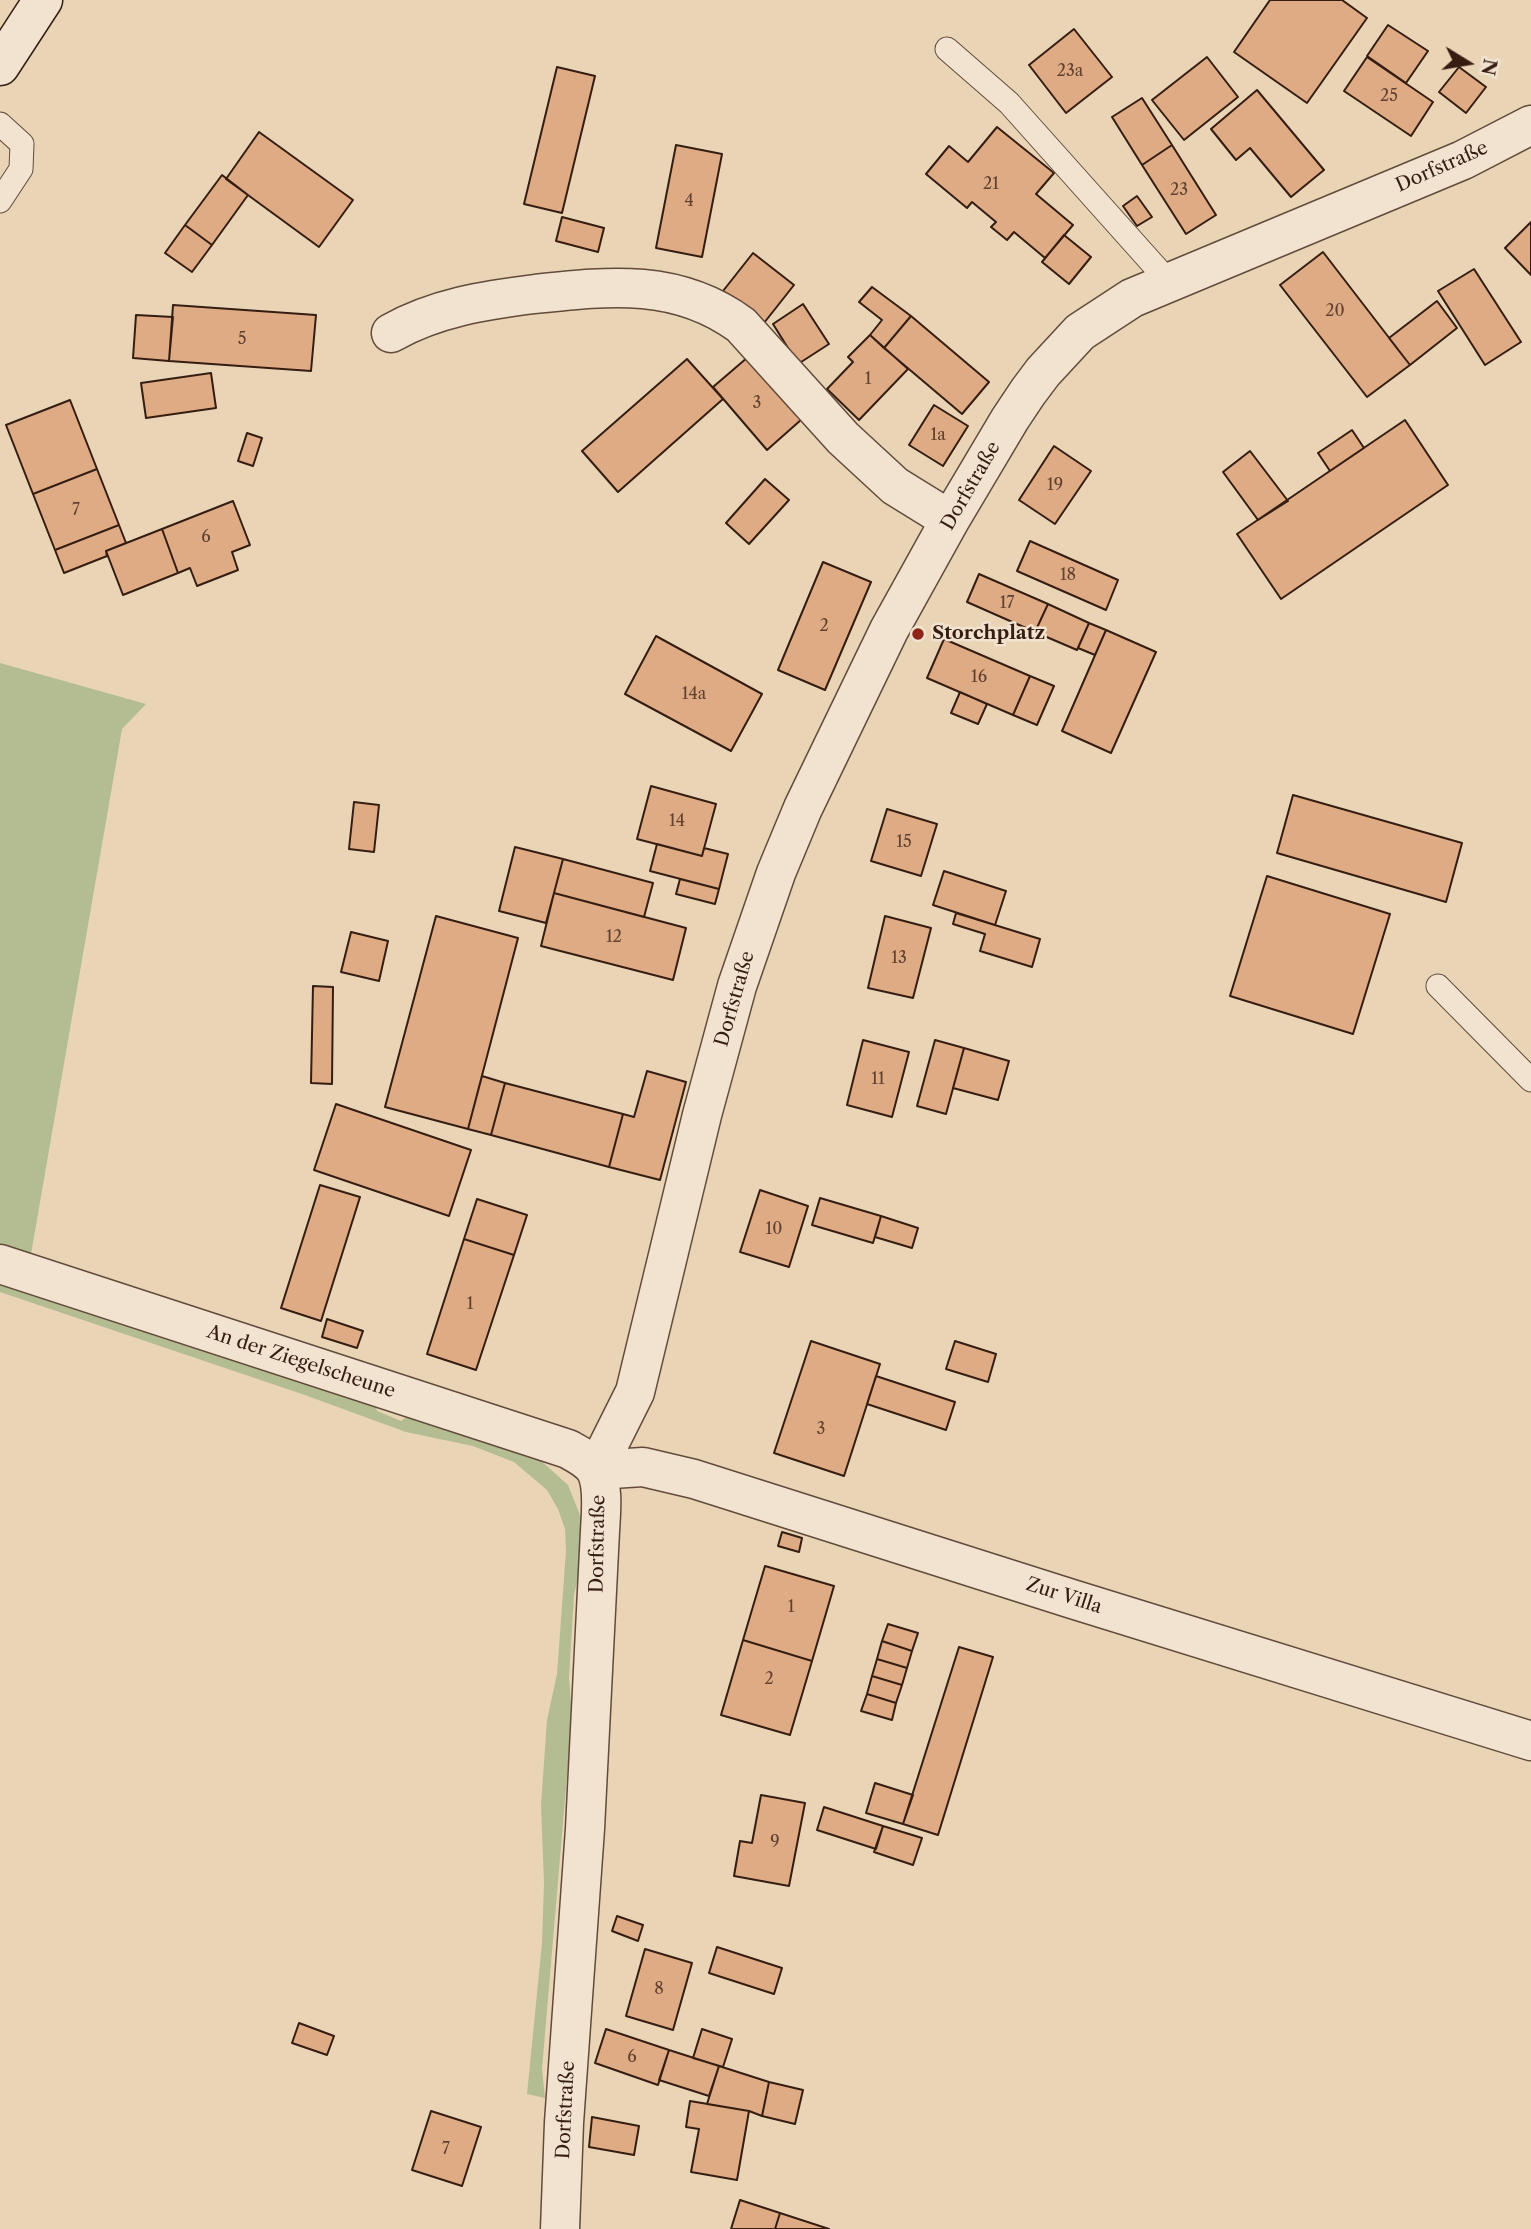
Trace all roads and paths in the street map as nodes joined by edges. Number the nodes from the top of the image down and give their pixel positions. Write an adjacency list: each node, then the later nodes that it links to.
1 (43, 0): 3 (street)
2 (947, 50): 7 (lane)
3 (0, 66)
4 (0, 124): 6 (lane)
5 (1531, 125): 7 (street, Dorfstraße)
6 (0, 201)
7 (1169, 282): 9 (street, Dorfstraße)
8 (391, 333): 9 (street)
9 (950, 520): 13 (street, Dorfstraße)
10 (1438, 986): 11 (lane)
11 (1531, 1080)
12 (0, 1264): 13 (street, An der Ziegelscheune)
13 (596, 1470): 14 (street, Zur Villa); 15 (street, Dorfstraße)
14 (1531, 1741)
15 (560, 2229)

